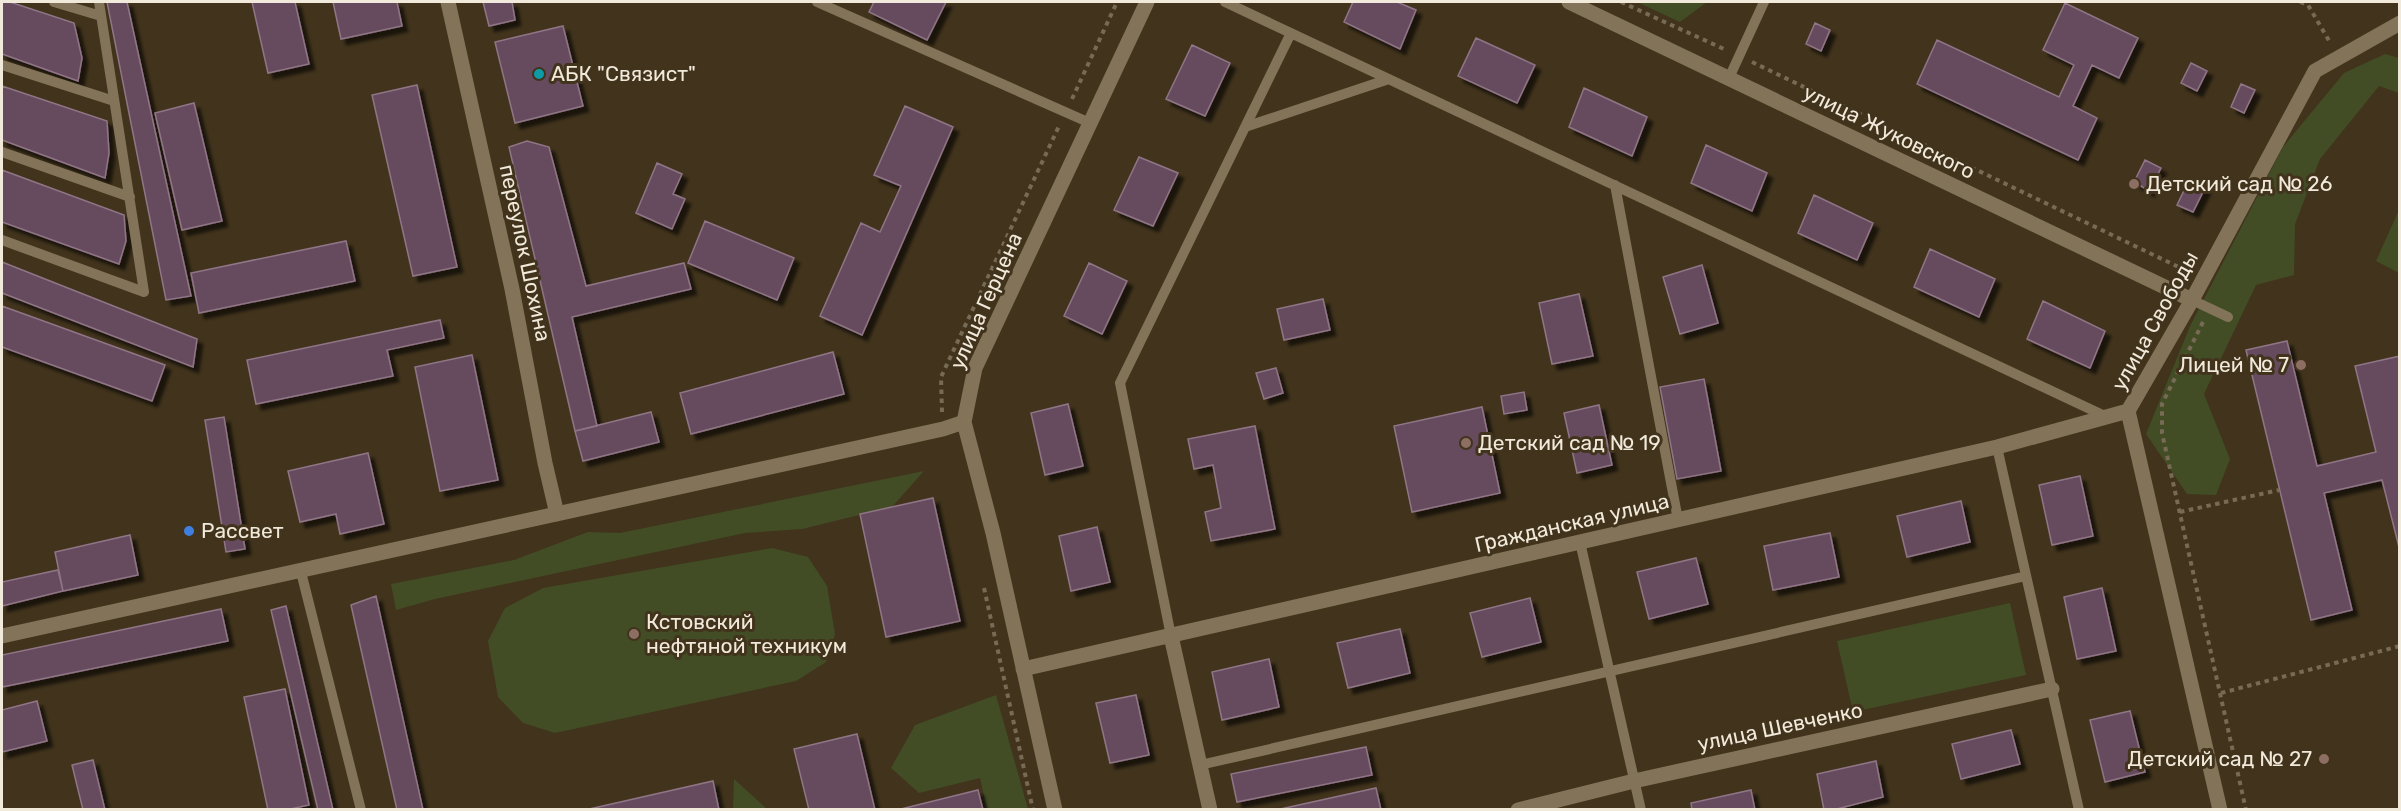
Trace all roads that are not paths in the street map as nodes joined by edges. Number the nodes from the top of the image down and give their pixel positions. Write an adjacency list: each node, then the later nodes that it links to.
1 (54, 2): 9 (lane)
2 (99, 2): 9 (lane)
3 (448, 2): 28 (street, переулок Шохина)
4 (817, 2): 16 (lane)
5 (1147, 2): 16 (street, улица Герцена)
6 (1225, 2): 11 (lane)
7 (1569, 2): 13 (street, улица Жуковского)
8 (1764, 2): 13 (lane)
9 (101, 16): 15 (lane)
10 (2396, 29): 22 (street, улица Свободы)
11 (1291, 33): 14 (lane); 17 (lane)
12 (2, 65): 15 (lane)
13 (1729, 78): 22 (street, улица Жуковского)
14 (1389, 79): 17 (lane); 19 (lane)
15 (114, 101): 20 (lane)
16 (1090, 123): 26 (street, улица Герцена)
17 (1245, 127): 34 (lane)
18 (2, 153): 20 (lane)
19 (1615, 185): 25 (lane); 29 (lane)
20 (130, 197): 21 (lane)
21 (2, 240)
22 (2192, 300): 23 (lane); 24 (street, улица Свободы)
23 (2228, 317)
24 (2128, 411): 25 (street, Гражданская улица); 46 (street, улица Свободы)
25 (2107, 417): 27 (street, Гражданская улица)
26 (964, 422): 28 (street); 35 (street, улица Герцена)
27 (1997, 447): 29 (street, Гражданская улица); 32 (lane)
28 (557, 514): 31 (street)
29 (1678, 520): 30 (street, Гражданская улица)
30 (1580, 542): 34 (street, Гражданская улица); 36 (lane)
31 (301, 572): 33 (street); 40 (lane)
32 (2026, 576): 36 (lane); 37 (lane)
33 (2, 636)
34 (1171, 636): 35 (street, Гражданская улица); 38 (street)
35 (1023, 669): 41 (street, улица Герцена)
36 (1608, 670): 38 (lane); 39 (lane)
37 (2052, 689): 39 (street, улица Шевченко); 45 (lane)
38 (1200, 765): 42 (street)
39 (1634, 781): 43 (street, улица Шевченко); 44 (lane)
40 (361, 810)
41 (1055, 810)
42 (1210, 810)
43 (1518, 810)
44 (1641, 810)
45 (2079, 810)
46 (2220, 810)

